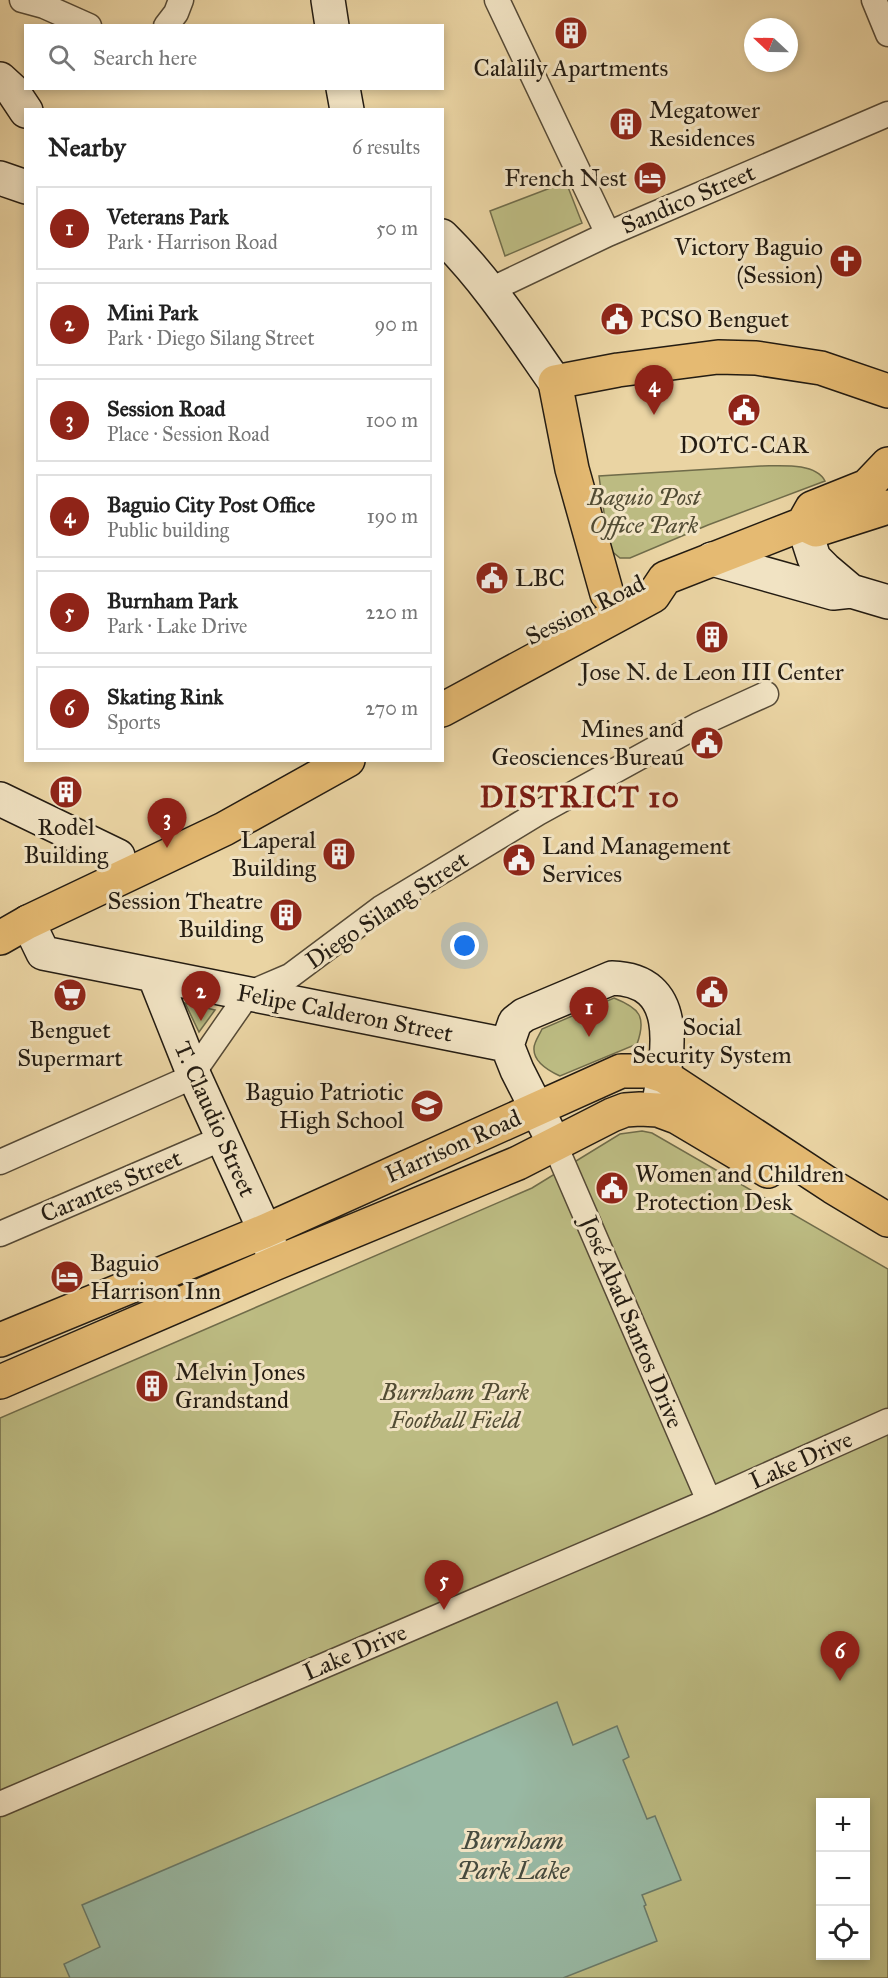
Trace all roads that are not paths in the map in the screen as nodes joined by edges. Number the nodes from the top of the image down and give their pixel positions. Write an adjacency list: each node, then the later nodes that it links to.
1 (181, 0): 7 (street)
2 (328, 0): 8 (street)
3 (497, 0): 17 (street)
4 (874, 0): 9 (street)
5 (37, 2): 6 (street)
6 (85, 24)
7 (168, 24)
8 (332, 24)
9 (888, 34)
10 (0, 78): 12 (street)
11 (343, 90): 13 (street)
12 (24, 108)
13 (347, 108)
14 (888, 114): 17 (street, Sandico Street)
15 (0, 178): 16 (street)
16 (24, 186)
17 (608, 234): 19 (street, Sandico Street)
18 (444, 238): 19 (street)
19 (492, 292): 20 (street)
20 (555, 382): 21 (main road); 28 (main road)
21 (887, 392)
22 (888, 464): 24 (main road)
23 (888, 507): 24 (main road)
24 (803, 524): 25 (main road, Session Road); 27 (street)
25 (712, 560): 26 (main road, Session Road); 27 (street)
26 (665, 578): 28 (main road, Session Road); 32 (main road, Session Road)
27 (851, 591): 29 (street)
28 (607, 594): 30 (main road, Session Road)
29 (888, 602)
30 (444, 683)
31 (766, 694): 40 (street, Diego Silang Street)
32 (444, 709)
33 (297, 762): 36 (main road)
34 (344, 762): 37 (main road)
35 (0, 799): 36 (street)
36 (118, 856): 37 (main road)
37 (14, 919): 38 (main road); 39 (street, Felipe Calderon Street)
38 (0, 938)
39 (154, 975): 40 (street, Felipe Calderon Street); 42 (street, T. Claudio Street)
40 (248, 994): 41 (street, Felipe Calderon Street); 42 (street)
41 (507, 1045): 43 (street); 44 (street)
42 (193, 1073): 46 (street, T. Claudio Street); 48 (street)
43 (664, 1076): 44 (main road, Harrison Road); 45 (street); 49 (main road, Harrison Road)
44 (537, 1108): 47 (street); 50 (main road, Harrison Road)
45 (658, 1110): 47 (main road, Harrison Road); 52 (main road, Harrison Road)
46 (222, 1138): 50 (street, T. Claudio Street); 51 (street, Carantes Street)
47 (554, 1143): 53 (main road, Harrison Road); 57 (street, José Abad Santos Drive)
48 (0, 1162)
49 (888, 1220)
50 (265, 1231): 53 (street, T. Claudio Street); 54 (main road, Harrison Road)
51 (0, 1234)
52 (888, 1244)
53 (276, 1263): 55 (main road, Harrison Road)
54 (0, 1340)
55 (0, 1382)
56 (884, 1427): 57 (street, Lake Drive)
57 (709, 1501): 58 (street, Lake Drive)
58 (0, 1804)

